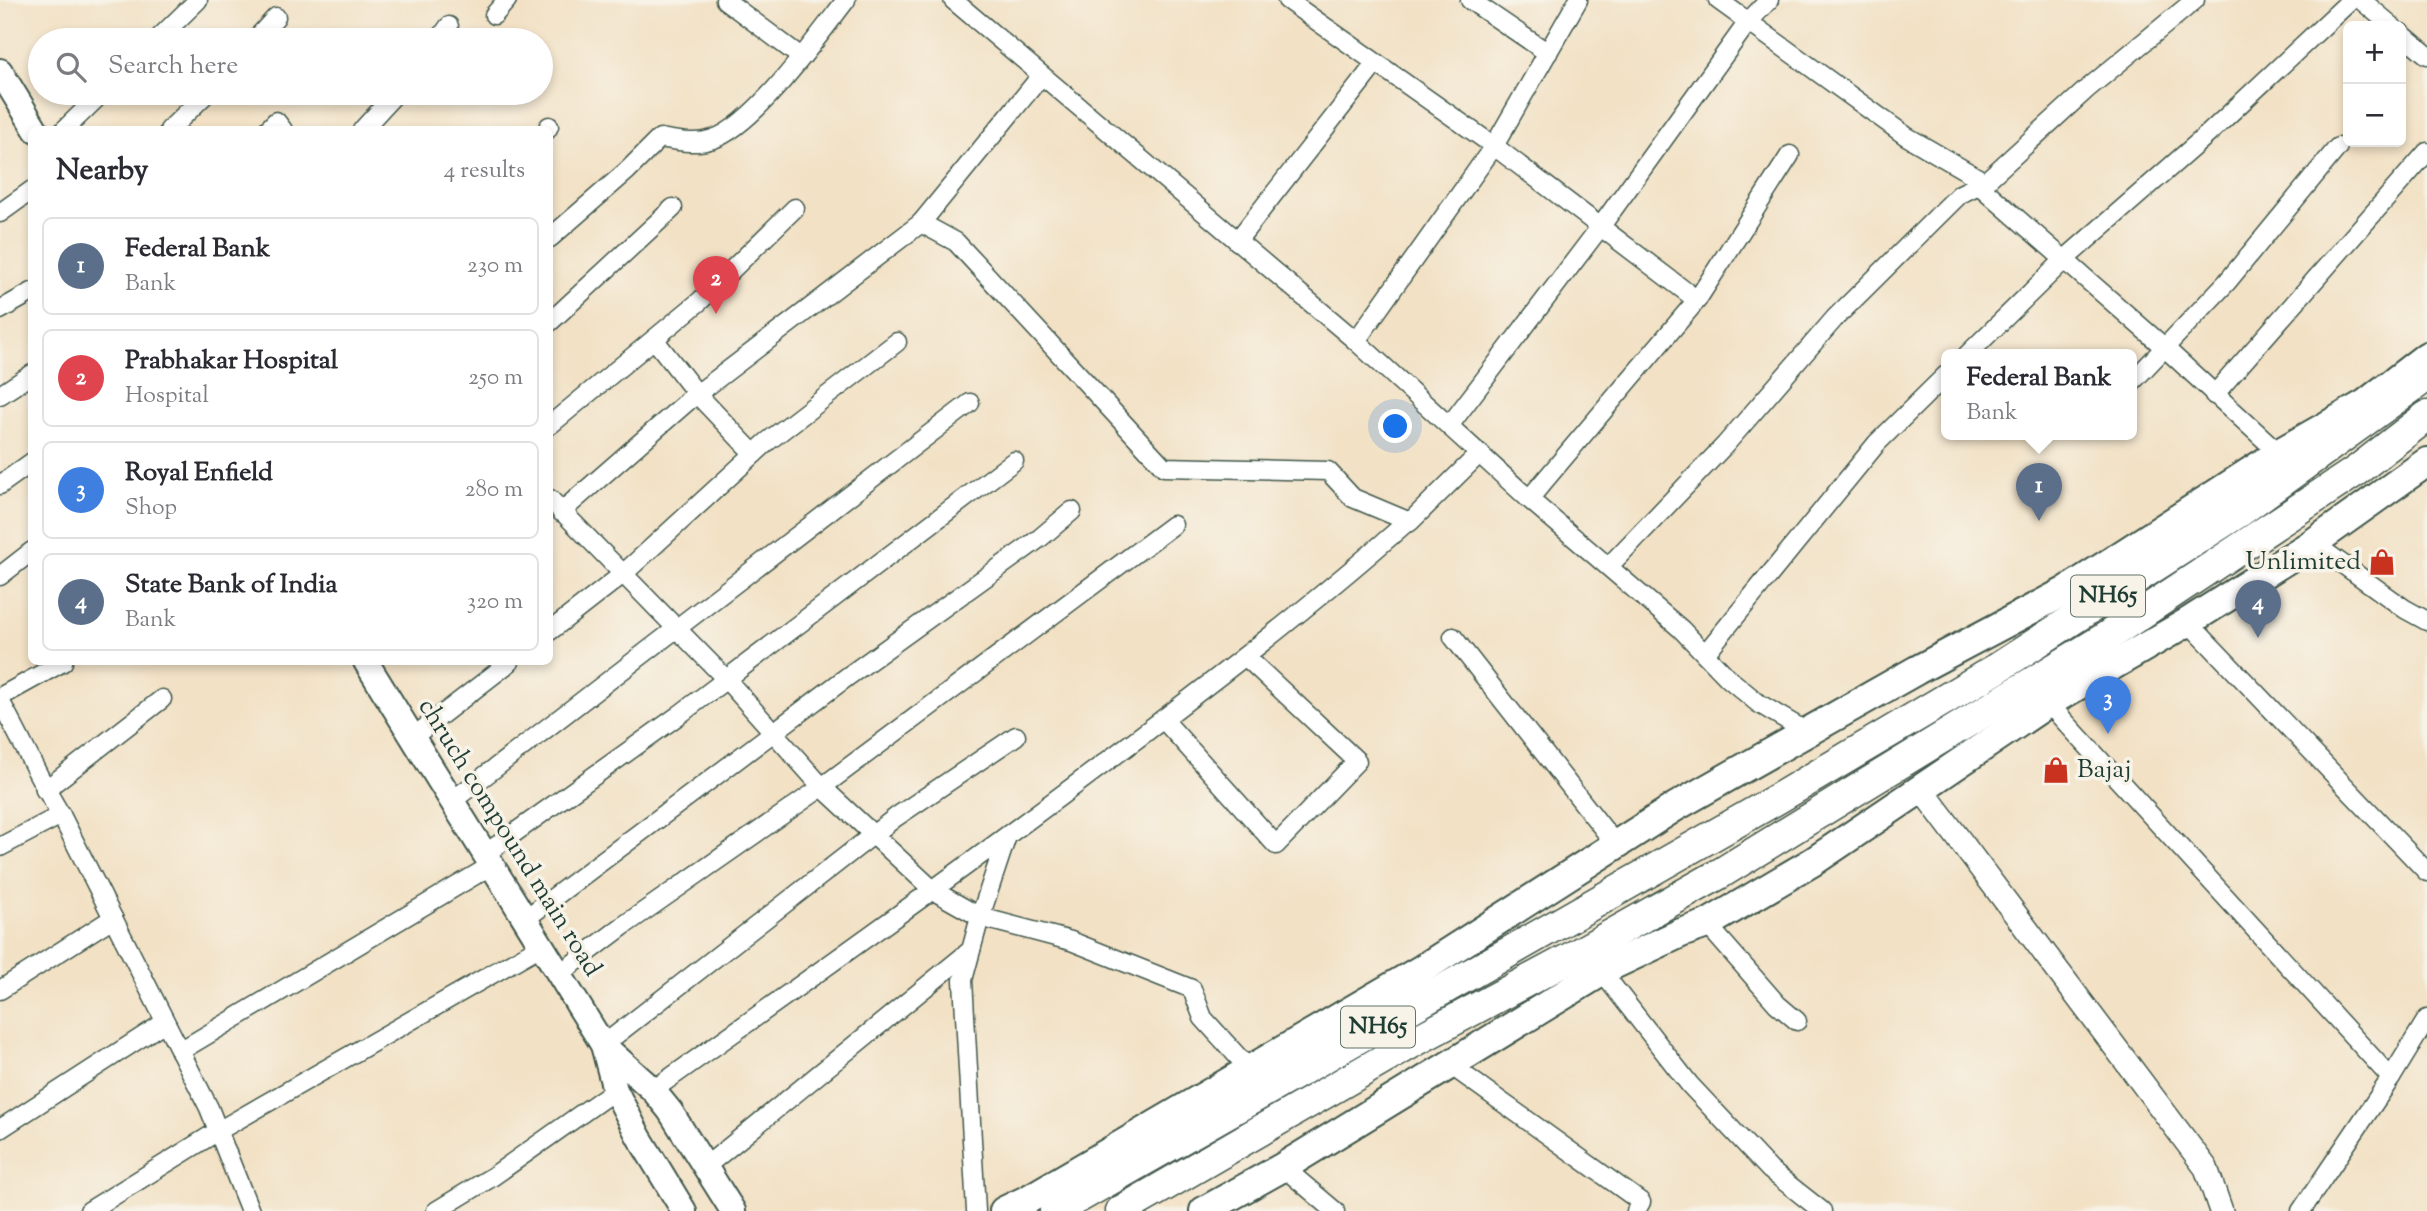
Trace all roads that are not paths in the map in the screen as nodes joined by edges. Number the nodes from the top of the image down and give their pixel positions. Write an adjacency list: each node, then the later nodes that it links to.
1 (198, 0): 18 (street)
2 (506, 0): 14 (street)
3 (725, 0): 23 (street)
4 (846, 0): 23 (street)
5 (953, 0): 26 (street)
6 (1287, 0): 24 (street)
7 (1470, 0): 21 (street)
8 (1578, 0): 21 (street)
9 (1718, 0): 17 (street)
10 (1769, 0): 17 (street)
11 (2195, 0): 38 (street)
12 (2351, 0): 47 (street)
13 (2361, 0): 16 (street)
14 (494, 15)
15 (276, 17): 19 (street)
16 (2386, 21)
17 (1748, 22): 38 (street); 44 (street)
18 (169, 28)
19 (266, 28)
20 (2406, 37): 22 (street)
21 (1548, 53): 34 (street)
22 (2427, 55)
23 (801, 57): 45 (street)
24 (1376, 63): 34 (street); 46 (street)
25 (0, 71): 30 (main road)
26 (1041, 76): 43 (street); 46 (street)
27 (90, 105): 31 (street)
28 (195, 105): 32 (street)
29 (385, 105): 33 (street)
30 (34, 126)
31 (68, 126)
32 (173, 126)
33 (366, 126)
34 (1494, 146): 44 (street); 53 (street)
35 (2338, 147): 55 (street)
36 (2427, 152): 64 (street)
37 (1790, 155): 49 (street)
38 (1982, 184): 47 (street); 83 (street)
39 (28, 193): 42 (street)
40 (673, 208): 51 (street)
41 (795, 208): 52 (street)
42 (0, 213)
43 (921, 223): 62 (street); 79 (street)
44 (1601, 226): 49 (street); 68 (street)
45 (553, 235)
46 (1237, 241): 53 (street)
47 (2065, 258): 55 (street); 56 (street)
48 (28, 294): 50 (street)
49 (1697, 300): 76 (street)
50 (0, 310)
51 (553, 319)
52 (654, 339): 62 (street); 67 (street)
53 (1356, 341): 68 (street)
54 (897, 342): 71 (street)
55 (2165, 348): 60 (street); 64 (street)
56 (1973, 349)
57 (2427, 356): 70 (main road)
58 (2427, 376): 148 (highway, NH65)
59 (28, 377): 63 (street)
60 (2137, 377)
61 (1941, 380): 91 (street)
62 (697, 394): 71 (street); 77 (street)
63 (0, 395)
64 (2214, 395): 70 (street)
65 (970, 403): 88 (street)
66 (2427, 416): 149 (highway, NH65)
67 (553, 423)
68 (1449, 426): 69 (street)
69 (1480, 453): 76 (street); 79 (street)
70 (2279, 453): 102 (main road)
71 (754, 454): 84 (street)
72 (1013, 461): 96 (street)
73 (2427, 462): 81 (main road)
74 (28, 465): 75 (street)
75 (0, 485)
76 (1530, 499): 83 (street)
77 (555, 506): 84 (street)
78 (1072, 511): 101 (street)
79 (1408, 521): 92 (street)
80 (1172, 525): 105 (street)
81 (2313, 543): 86 (street); 87 (main road)
82 (28, 554): 85 (street)
83 (1609, 566): 91 (street)
84 (623, 574): 88 (street); 89 (street)
85 (0, 576)
86 (2427, 621)
87 (2188, 622): 99 (main road); 115 (street)
88 (677, 628): 96 (street); 108 (street)
89 (553, 629)
90 (1453, 636): 112 (street)
91 (1705, 654): 102 (street)
92 (1245, 656): 100 (street); 100 (street)
93 (57, 665): 97 (street)
94 (368, 665): 104 (main road, chruch compound main road)
95 (506, 665): 104 (street)
96 (726, 679): 101 (street); 114 (street)
97 (0, 699): 106 (street)
98 (162, 699): 106 (street)
99 (2048, 703): 107 (main road); 133 (street)
100 (1163, 719): 111 (street)
101 (773, 732): 105 (street); 119 (street)
102 (1807, 732): 112 (main road)
103 (1016, 736): 110 (street)
104 (413, 737): 108 (main road, chruch compound main road)
105 (822, 787): 110 (street); 124 (street)
106 (45, 790): 109 (street)
107 (1922, 790): 120 (main road); 153 (street)
108 (452, 801): 114 (main road, chruch compound main road)
109 (61, 815): 113 (street); 118 (street)
110 (873, 836): 116 (street); 129 (street)
111 (1007, 836): 116 (street); 117 (street)
112 (1616, 845): 132 (main road)
113 (0, 848)
114 (488, 860): 119 (main road, chruch compound main road); 130 (street)
115 (2427, 872)
116 (934, 891): 117 (street); 135 (street)
117 (980, 917): 122 (street); 132 (street)
118 (113, 918): 125 (street); 128 (street)
119 (525, 919): 121 (main road, chruch compound main road)
120 (1707, 924): 123 (main road); 127 (street)
121 (541, 946): 124 (main road, chruch compound main road); 137 (street)
122 (971, 950): 138 (street); 146 (street)
123 (1602, 972): 131 (main road); 152 (street)
124 (558, 975): 129 (main road, chruch compound main road)
125 (0, 990)
126 (2427, 1019): 133 (street)
127 (1797, 1021)
128 (165, 1023): 130 (street); 136 (street)
129 (603, 1045): 134 (main road); 135 (main road)
130 (180, 1051): 137 (street)
131 (1450, 1064): 139 (main road); 141 (street)
132 (1250, 1070): 147 (main road)
133 (2391, 1078): 154 (street)
134 (615, 1090): 140 (main road); 144 (street)
135 (653, 1090): 138 (main road)
136 (0, 1129)
137 (218, 1131): 142 (street); 143 (street)
138 (705, 1167): 145 (main road)
139 (1283, 1167): 150 (main road); 151 (street)
140 (676, 1208)
141 (1643, 1208)
142 (89, 1211)
143 (250, 1211)
144 (436, 1211)
145 (733, 1211)
146 (976, 1211)
147 (1004, 1211)
148 (1055, 1211)
149 (1121, 1211)
150 (1204, 1211)
151 (1335, 1211)
152 (1822, 1211)
153 (2221, 1211)
154 (2301, 1211)

